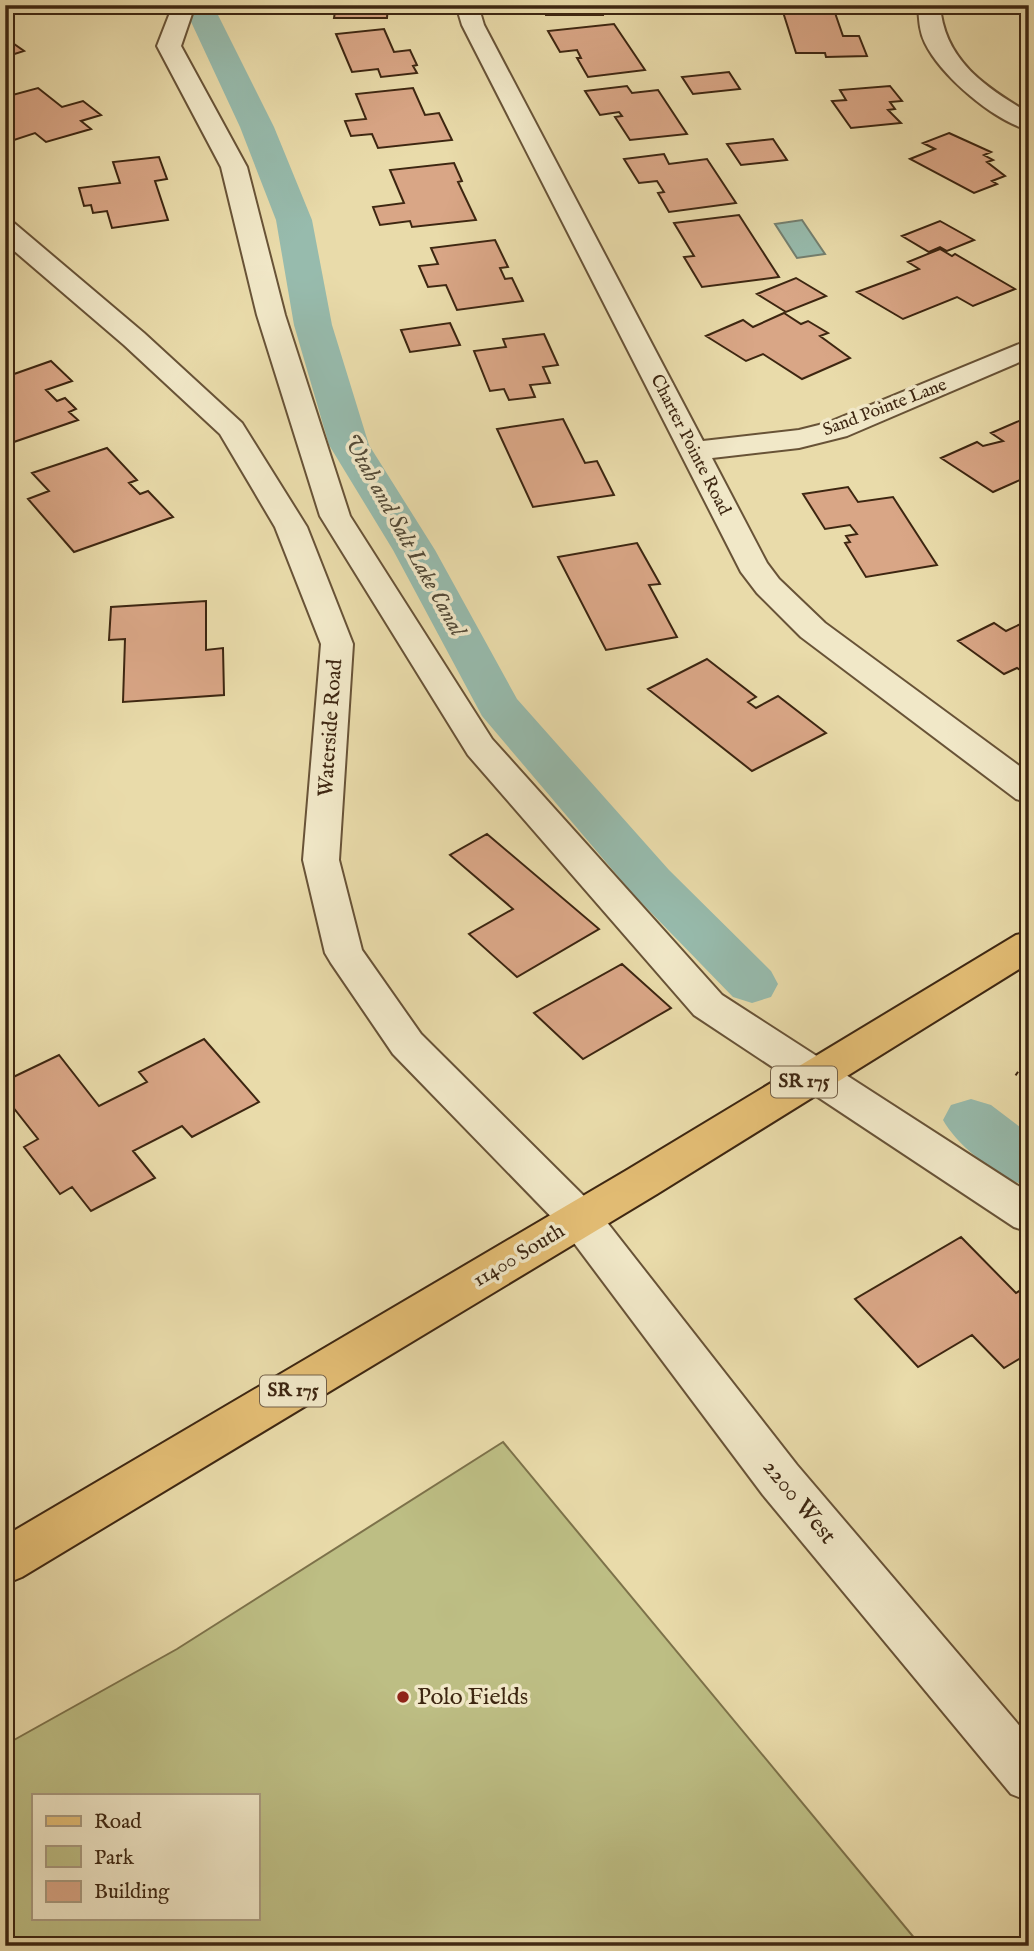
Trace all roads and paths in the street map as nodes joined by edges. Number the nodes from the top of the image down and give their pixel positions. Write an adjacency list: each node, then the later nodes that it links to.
1 (184, 5): 11 (street)
2 (467, 5): 7 (street, Charter Pointe Road)
3 (929, 5): 4 (street)
4 (1029, 123)
5 (5, 229): 14 (street, Waterside Road)
6 (1029, 348): 7 (street, Sand Pointe Lane)
7 (693, 451): 8 (street, Charter Pointe Road)
8 (1029, 791)
9 (1029, 945): 11 (main road, 11400 South / SR 175)
10 (1016, 1073): 12 (path)
11 (815, 1075): 13 (street); 14 (main road, 11400 South / SR 175)
12 (1029, 1082)
13 (1029, 1215)
14 (580, 1219): 15 (main road, 11400 South / SR 175); 16 (street, 2200 West)
15 (5, 1562)
16 (1029, 1776)

